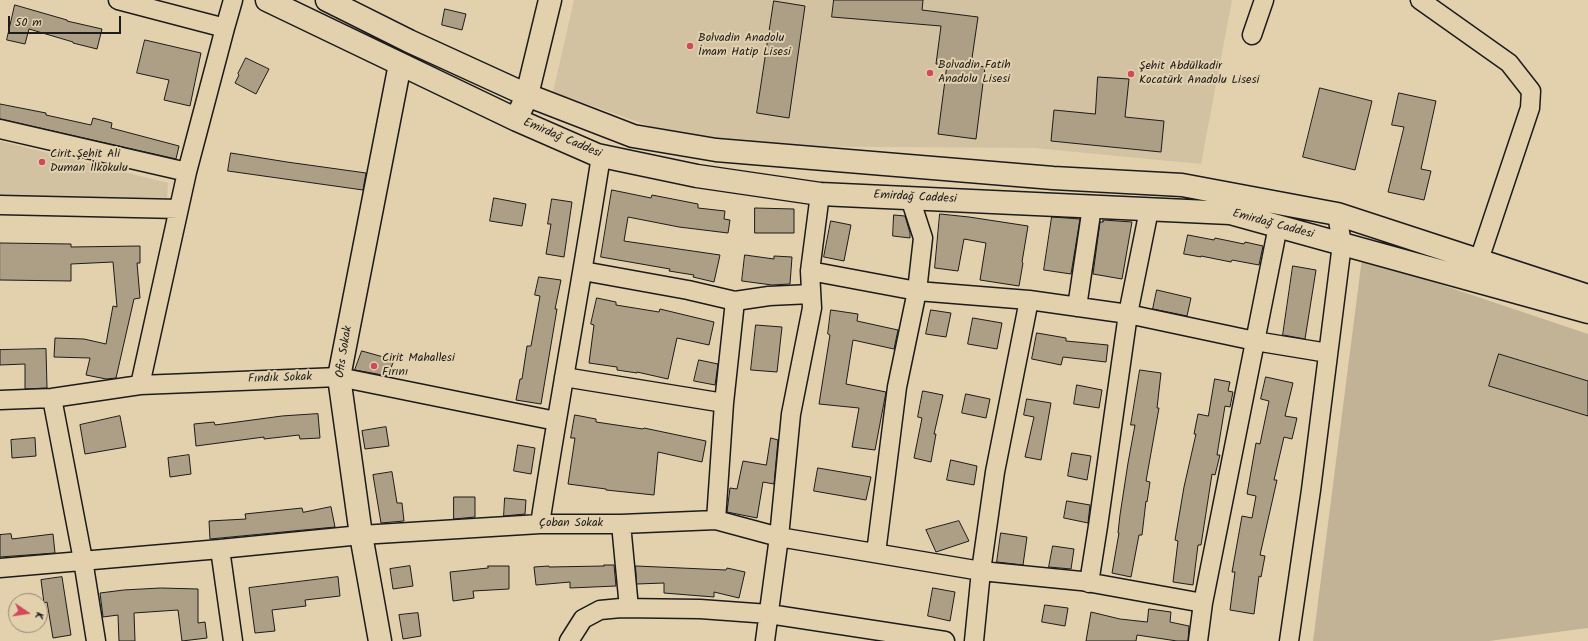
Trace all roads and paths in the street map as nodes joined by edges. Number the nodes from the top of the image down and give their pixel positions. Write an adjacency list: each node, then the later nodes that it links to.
1 (118, 0): 8 (street)
2 (233, 0): 8 (street)
3 (267, 0): 10 (main road, Emirdağ Caddesi)
4 (327, 0): 11 (main road, Emirdağ Caddesi)
5 (550, 0): 11 (main road)
6 (1264, 0): 9 (street)
7 (1420, 0): 25 (street)
8 (225, 28): 15 (street)
9 (1252, 35)
10 (400, 64): 12 (main road, Emirdağ Caddesi); 38 (main road, Ofis Sokak)
11 (527, 95): 12 (main road); 22 (main road, Emirdağ Caddesi)
12 (517, 120): 14 (main road, Emirdağ Caddesi)
13 (0, 129): 15 (street)
14 (601, 156): 16 (main road, Emirdağ Caddesi); 26 (street)
15 (188, 172): 20 (street)
16 (820, 194): 17 (main road, Emirdağ Caddesi); 27 (street)
17 (910, 198): 19 (main road, Emirdağ Caddesi); 28 (street)
18 (0, 205): 20 (street)
19 (1092, 207): 21 (main road, Emirdağ Caddesi); 33 (street)
20 (179, 209): 40 (street)
21 (1149, 210): 23 (main road, Emirdağ Caddesi); 35 (street)
22 (1337, 214): 24 (street); 25 (main road, Emirdağ Caddesi)
23 (1278, 226): 24 (main road, Emirdağ Caddesi); 36 (street)
24 (1342, 244): 34 (main road, Emirdağ Caddesi); 37 (street)
25 (1479, 260): 30 (main road, Emirdağ Caddesi)
26 (583, 271): 32 (street); 39 (street)
27 (810, 271): 28 (street); 29 (street)
28 (917, 291): 31 (street); 51 (street)
29 (811, 294): 32 (street); 49 (street)
30 (1588, 296)
31 (1029, 300): 33 (street); 54 (street)
32 (735, 301): 43 (street)
33 (1078, 307): 35 (street)
34 (1588, 312)
35 (1128, 314): 36 (street); 55 (street)
36 (1255, 341): 37 (street); 56 (street)
37 (1328, 353): 68 (street)
38 (339, 377): 40 (street, Fındık Sokak); 44 (street, Fındık Sokak); 48 (main road, Ofis Sokak)
39 (564, 377): 43 (street); 44 (street)
40 (140, 385): 41 (street, Fındık Sokak)
41 (52, 398): 42 (street, Fındık Sokak); 52 (street)
42 (0, 400)
43 (724, 403): 45 (street)
44 (556, 421): 46 (street)
45 (716, 520): 47 (street, Çoban Sokak); 49 (street, Çoban Sokak)
46 (540, 524): 47 (street, Çoban Sokak); 48 (street, Çoban Sokak)
47 (621, 524): 57 (street)
48 (360, 535): 50 (street, Çoban Sokak); 62 (main road, Ofis Sokak)
49 (778, 538): 51 (street, Çoban Sokak); 58 (street)
50 (220, 549): 52 (street, Çoban Sokak); 61 (street)
51 (876, 553): 54 (street, Çoban Sokak)
52 (83, 560): 53 (street, Çoban Sokak); 60 (street)
53 (0, 568)
54 (981, 571): 55 (street, Çoban Sokak); 66 (street)
55 (1089, 583): 56 (street, Çoban Sokak)
56 (1202, 603): 67 (street)
57 (629, 608): 58 (street); 63 (street)
58 (769, 614): 59 (street); 64 (street)
59 (868, 635): 65 (street)
60 (96, 641)
61 (233, 641)
62 (380, 641)
63 (568, 641)
64 (765, 641)
65 (945, 641)
66 (974, 641)
67 (1198, 641)
68 (1289, 641)

